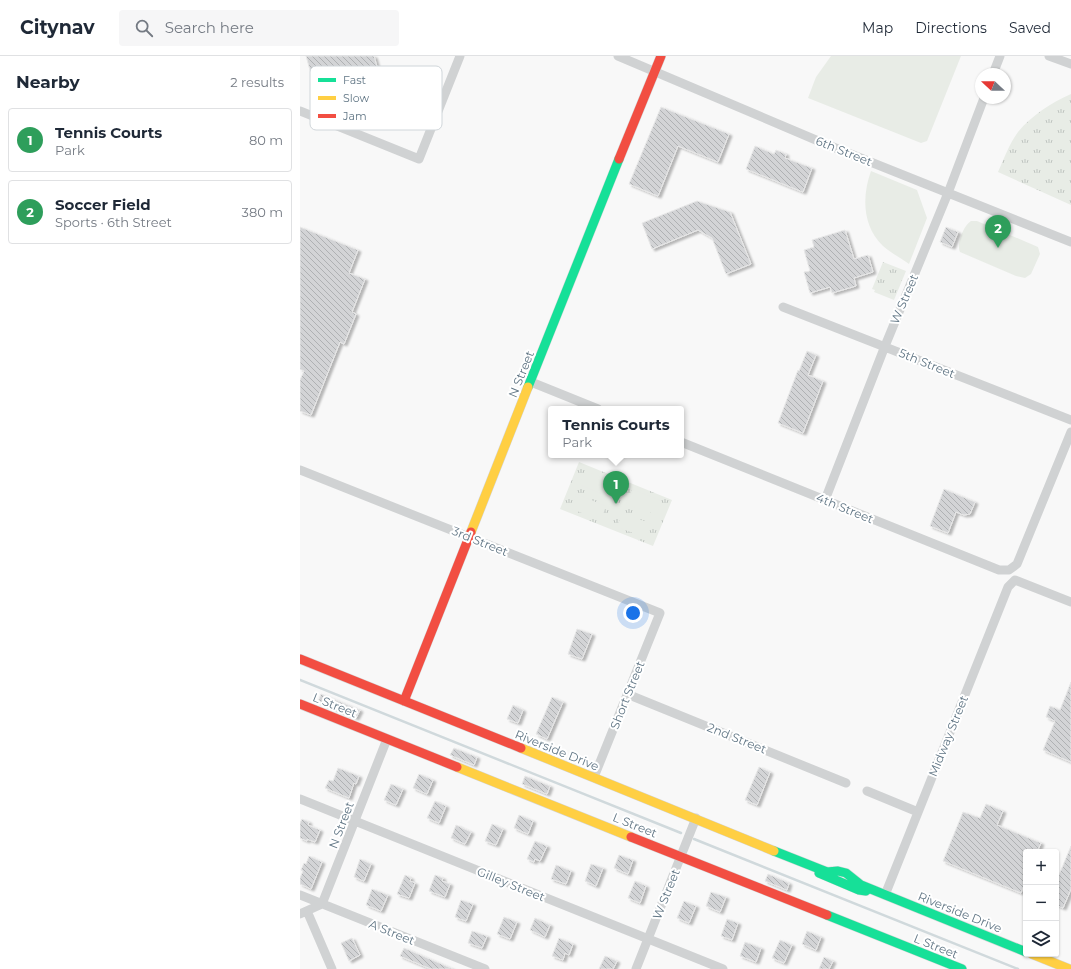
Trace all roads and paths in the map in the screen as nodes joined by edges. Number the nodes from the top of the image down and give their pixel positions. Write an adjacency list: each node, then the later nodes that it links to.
1 (460, 56): 9 (street)
2 (618, 56): 8 (street, 6th Street)
3 (661, 56): 8 (street, N Street)
4 (1000, 56): 7 (street)
5 (1049, 56): 6 (street)
6 (1071, 64)
7 (995, 68)
8 (655, 71): 15 (street, 6th Street); 19 (street, N Street)
9 (442, 101)
10 (982, 104): 15 (street, W Street)
11 (300, 111): 12 (street)
12 (310, 115)
13 (347, 130): 14 (street)
14 (431, 130)
15 (948, 193): 16 (street, 6th Street); 18 (street, W Street)
16 (1071, 242)
17 (783, 307): 18 (street, 5th Street)
18 (885, 346): 21 (street, 5th Street); 25 (street, W Street)
19 (531, 382): 20 (street); 26 (street, N Street)
20 (591, 406)
21 (1071, 420)
22 (1071, 432): 25 (street, 4th Street)
23 (684, 443): 25 (street, 4th Street)
24 (300, 470): 26 (street, 3rd Street)
25 (825, 500)
26 (469, 536): 28 (street, 3rd Street); 31 (street, N Street)
27 (1071, 602): 38 (street, Midway Street)
28 (660, 613): 30 (street, Short Street)
29 (300, 659): 31 (street, Riverside Drive)
30 (627, 694): 34 (street, Short Street); 35 (street, 2nd Street)
31 (404, 701): 34 (street, Riverside Drive)
32 (300, 704): 33 (street, L Street)
33 (387, 739): 40 (street, N Street); 41 (street, L Street)
34 (594, 778): 39 (street, Riverside Drive)
35 (846, 783)
36 (867, 791): 38 (street)
37 (300, 799): 40 (street, Gilley Street)
38 (918, 812): 43 (street, Midway Street)
39 (696, 818): 41 (street, W Street); 43 (street, Riverside Drive)
40 (354, 821): 44 (street, N Street); 46 (street, Gilley Street)
41 (681, 856): 46 (street, W Street); 53 (street, L Street)
42 (300, 895): 44 (street, A Street)
43 (885, 895): 47 (street, Riverside Drive)
44 (322, 904): 45 (street); 50 (street, A Street)
45 (304, 912): 49 (street)
46 (648, 939): 51 (street, W Street); 52 (street, Gilley Street)
47 (1023, 951)
48 (1039, 957): 54 (street)
49 (332, 969)
50 (485, 969)
51 (636, 969)
52 (722, 969)
53 (962, 969)
54 (1069, 969)

